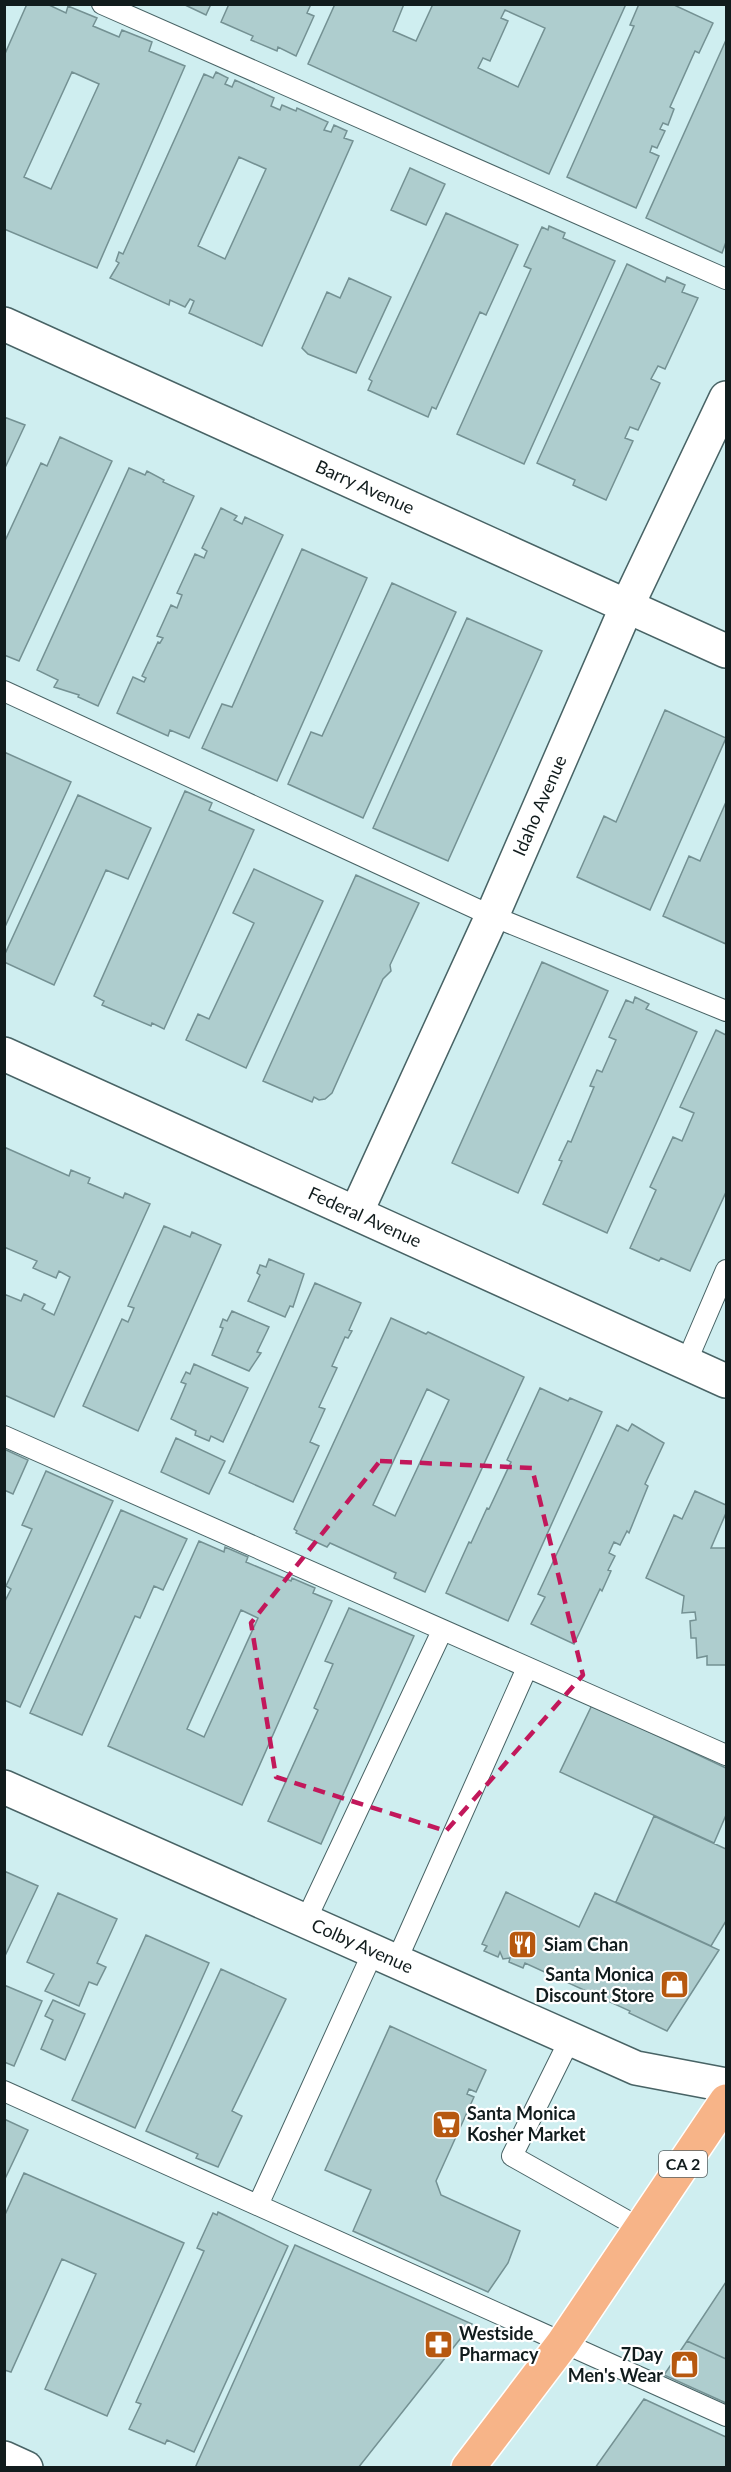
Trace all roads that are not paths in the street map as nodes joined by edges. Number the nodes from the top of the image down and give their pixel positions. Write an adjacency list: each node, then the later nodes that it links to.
1 (102, 4): 2 (lane)
2 (726, 279)
3 (4, 324): 5 (street, Barry Avenue)
4 (726, 398): 5 (street, Idaho Avenue)
5 (627, 606): 6 (street, Barry Avenue); 8 (street, Idaho Avenue)
6 (726, 651)
7 (4, 691): 8 (lane)
8 (492, 916): 9 (lane); 11 (street, Idaho Avenue)
9 (726, 1011)
10 (4, 1054): 11 (street, Federal Avenue)
11 (356, 1213): 13 (street, Federal Avenue)
12 (726, 1270): 13 (lane)
13 (686, 1363): 14 (street, Federal Avenue)
14 (726, 1381)
15 (4, 1436): 16 (lane)
16 (442, 1631): 17 (lane); 20 (lane)
17 (527, 1668): 18 (lane); 21 (lane)
18 (726, 1755)
19 (4, 1787): 20 (street, Colby Avenue)
20 (305, 1922): 21 (street, Colby Avenue)
21 (385, 1957): 22 (street, Colby Avenue); 26 (lane)
22 (570, 2039): 23 (street, Colby Avenue); 27 (lane)
23 (726, 2085)
24 (4, 2091): 26 (lane)
25 (726, 2101): 27 (main road, CA 2)
26 (258, 2205): 28 (lane)
27 (640, 2228): 28 (main road, CA 2)
28 (562, 2343): 29 (lane); 32 (main road, CA 2)
29 (726, 2416)
30 (4, 2458): 31 (street)
31 (26, 2468)
32 (468, 2468)

